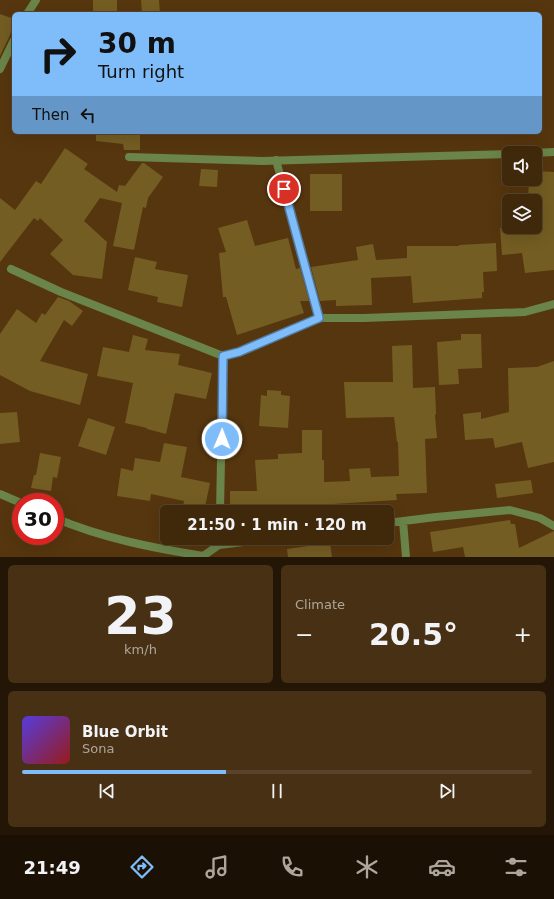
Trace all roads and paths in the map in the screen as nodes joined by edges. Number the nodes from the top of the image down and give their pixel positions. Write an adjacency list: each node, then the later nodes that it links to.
1 (36, 0): 2 (street)
2 (28, 12)
3 (12, 44): 4 (street)
4 (0, 69)
5 (554, 152): 6 (street)
6 (542, 153)
7 (502, 154): 9 (street)
8 (129, 157): 9 (street)
9 (276, 160): 12 (street)
10 (10, 269): 13 (street)
11 (554, 304): 12 (street)
12 (319, 318): 13 (street)
13 (223, 356): 16 (street)
14 (0, 494): 15 (street)
15 (12, 499)
16 (220, 505)
17 (403, 520): 19 (street); 20 (street); 23 (street)
18 (64, 522): 22 (street)
19 (394, 522)
20 (554, 526)
21 (216, 545): 22 (street)
22 (203, 557)
23 (406, 557)

